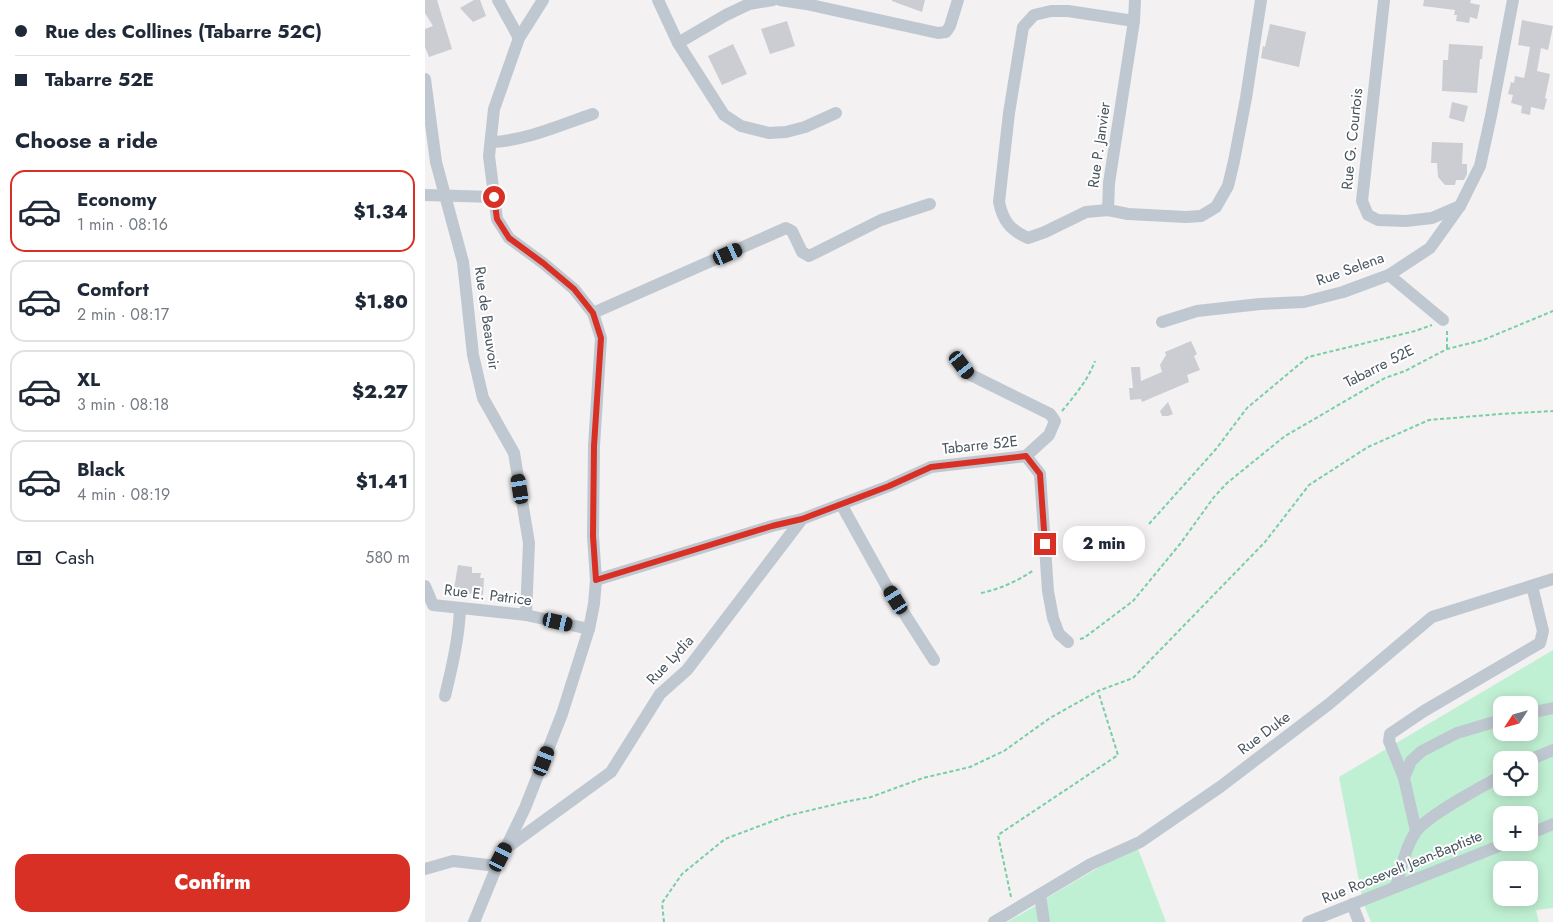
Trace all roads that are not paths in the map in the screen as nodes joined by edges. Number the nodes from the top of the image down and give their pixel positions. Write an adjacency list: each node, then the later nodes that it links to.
1 (499, 0): 12 (street)
2 (543, 0): 12 (street)
3 (658, 0): 13 (street)
4 (773, 0): 13 (street)
5 (780, 0): 6 (street)
6 (958, 0)
7 (1135, 0): 11 (street, Rue P. Janvier)
8 (1261, 0): 23 (street, Rue P. Janvier)
9 (1384, 0): 22 (street, Rue G. Courtois)
10 (1513, 0): 22 (street, Rue Selena)
11 (1134, 21): 23 (street, Rue P. Janvier); 23 (street)
12 (519, 38): 17 (street)
13 (679, 43): 15 (street)
14 (425, 79): 19 (street, Rue de Beauvoir)
15 (835, 113)
16 (593, 114): 17 (street)
17 (491, 142): 20 (street)
18 (425, 195): 19 (street)
19 (446, 196): 20 (street); 37 (street, Rue de Beauvoir)
20 (494, 197): 25 (street)
21 (930, 204): 25 (street)
22 (1460, 206): 24 (street, Rue Selena)
23 (1108, 210)
24 (1389, 275): 26 (street); 27 (street, Rue Selena)
25 (593, 313): 33 (street)
26 (1443, 320)
27 (1162, 322)
28 (962, 365): 29 (street)
29 (1026, 456): 30 (street, Tabarre 52E); 39 (street, Tabarre 52E)
30 (841, 504): 31 (street, Tabarre 52E); 40 (street)
31 (802, 519): 33 (street, Tabarre 52E); 52 (street, Rue Lydia)
32 (1553, 579): 35 (street, Rue Duke)
33 (596, 580): 38 (street)
34 (425, 586): 36 (street, Rue E. Patrice)
35 (1532, 586): 47 (street); 57 (street, Rue Duke)
36 (460, 608): 37 (street, Rue E. Patrice); 41 (street)
37 (526, 614): 38 (street, Rue E. Patrice)
38 (589, 629): 52 (street)
39 (1068, 642)
40 (934, 660)
41 (445, 696)
42 (1553, 708): 43 (street)
43 (1538, 712)
44 (1493, 722): 47 (street)
45 (1553, 750): 46 (street)
46 (1538, 756)
47 (1404, 778): 51 (street)
48 (1493, 781): 51 (street)
49 (1553, 824): 50 (street)
50 (1538, 830)
51 (1416, 831): 56 (street)
52 (505, 848): 54 (street)
53 (1493, 848): 56 (street, Rue Roosevelt Jean-Baptiste)
54 (497, 866): 55 (street); 59 (street)
55 (425, 869)
56 (1396, 887): 58 (street, Rue Roosevelt Jean-Baptiste)
57 (1040, 896): 60 (street, Rue Duke); 61 (street)
58 (1353, 904): 62 (street, Rue Roosevelt Jean-Baptiste); 63 (street)
59 (474, 922)
60 (995, 922)
61 (1044, 922)
62 (1308, 922)
63 (1359, 922)

